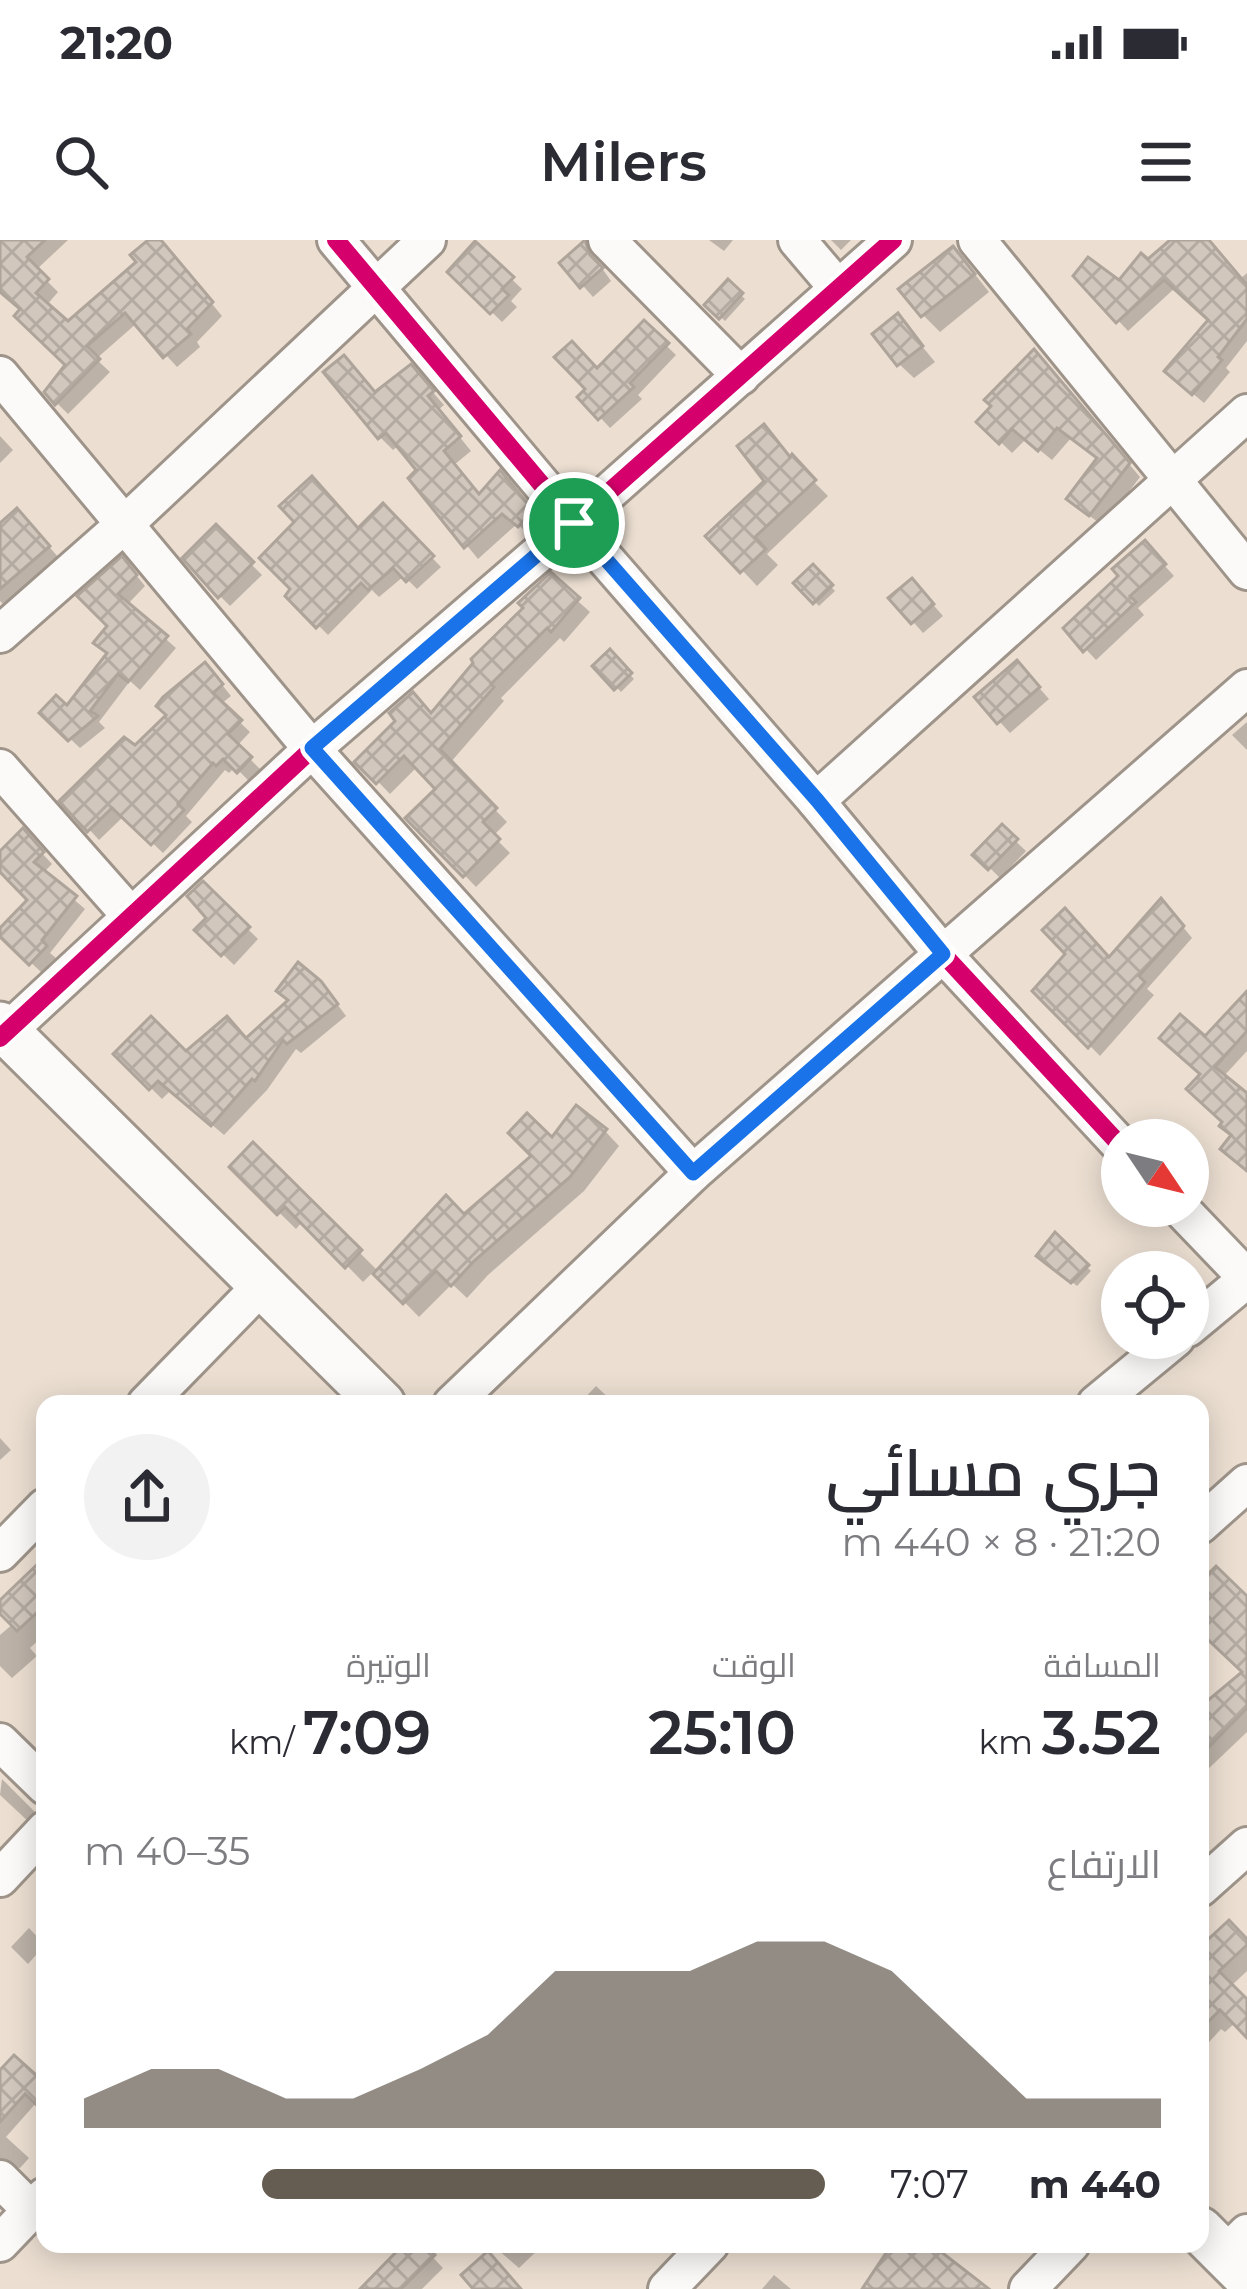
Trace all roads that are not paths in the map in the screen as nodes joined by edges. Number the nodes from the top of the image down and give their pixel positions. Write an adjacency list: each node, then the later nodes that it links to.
1 (336, 240): 8 (street)
2 (427, 240): 8 (street)
3 (607, 240): 10 (street)
4 (797, 240): 7 (street)
5 (893, 240): 7 (street)
6 (977, 240): 12 (street)
7 (837, 287): 10 (street)
8 (375, 288): 13 (street); 14 (street)
9 (0, 375): 13 (street)
10 (741, 376): 14 (street)
11 (1247, 412): 12 (street)
12 (1171, 482): 15 (street); 20 (street)
13 (126, 523): 16 (street); 18 (street)
14 (574, 523): 18 (street); 20 (street)
15 (1247, 571)
16 (0, 634)
17 (1247, 688): 22 (street)
18 (312, 748): 21 (street); 25 (street)
19 (0, 768): 21 (street)
20 (817, 800): 22 (street)
21 (130, 914): 23 (street)
22 (943, 954): 24 (street); 25 (street)
23 (2, 1032): 28 (main road)
24 (1101, 1125)
25 (693, 1173): 33 (street)
26 (1198, 1227): 27 (street)
27 (1247, 1278): 29 (street)
28 (262, 1285): 31 (street); 32 (main road)
29 (1209, 1310)
30 (1151, 1359): 34 (street)
31 (155, 1395)
32 (373, 1395)
33 (461, 1395)
34 (1107, 1395)
35 (1247, 1483): 37 (street)
36 (36, 1516): 38 (street)
37 (1209, 1517)
38 (0, 1553)
39 (0, 1742): 40 (street)
40 (36, 1777)
41 (36, 1840): 43 (street)
42 (1247, 1846): 44 (street)
43 (0, 1878)
44 (1209, 1880)
45 (0, 2179): 46 (street)
46 (36, 2202)
47 (36, 2205): 48 (street)
48 (0, 2243)
49 (701, 2253): 51 (street)
50 (1062, 2253): 52 (street)
51 (667, 2289)
52 (1028, 2289)

